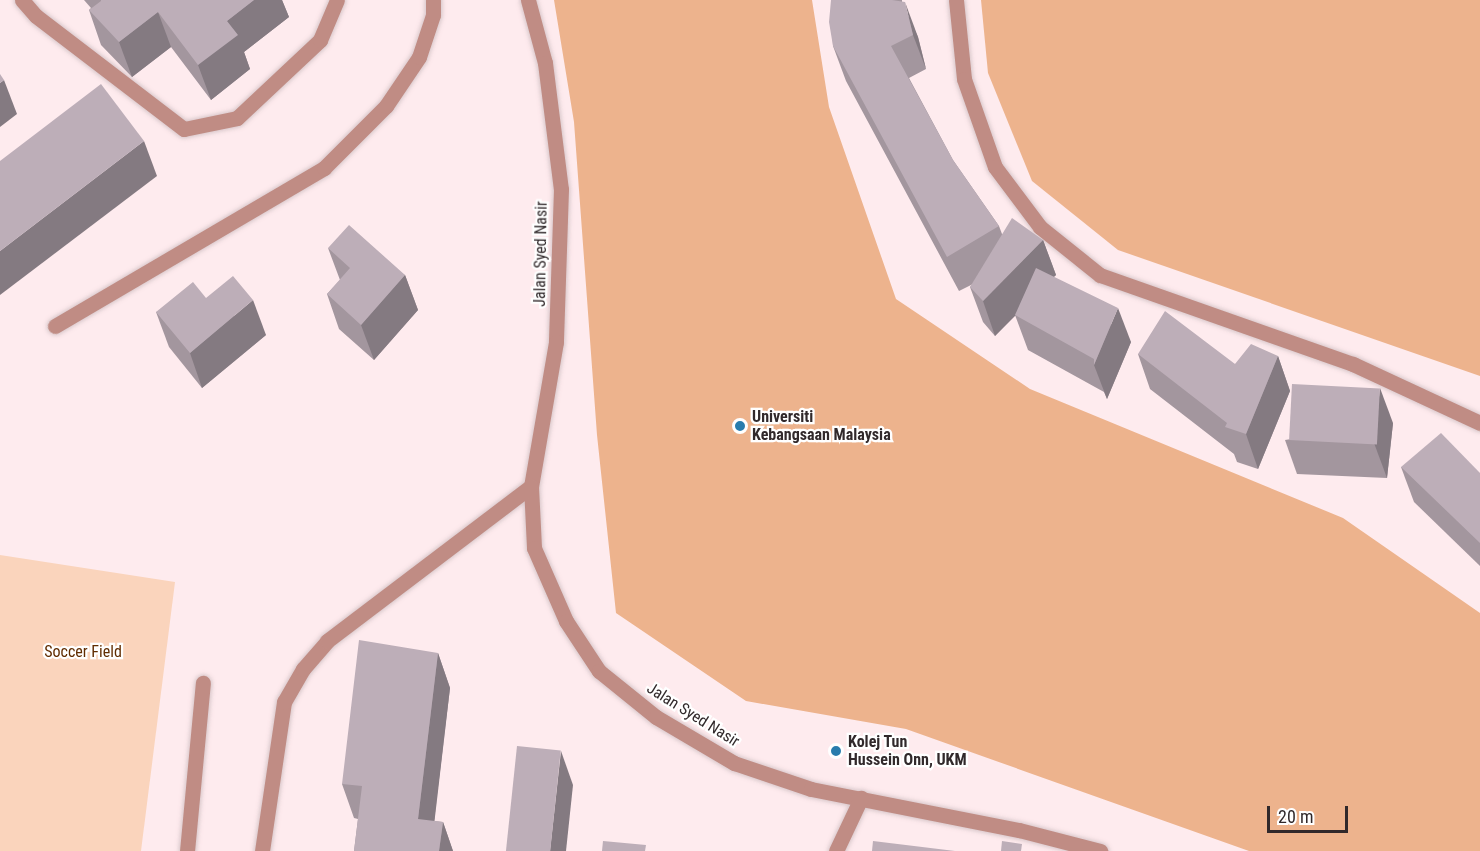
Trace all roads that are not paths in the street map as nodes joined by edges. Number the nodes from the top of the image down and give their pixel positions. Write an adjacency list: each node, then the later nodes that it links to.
1 (22, 0): 2 (street)
2 (337, 0)
3 (433, 0): 6 (street)
4 (528, 0): 8 (street, Jalan Syed Nasir)
5 (956, 0): 7 (street)
6 (55, 326)
7 (1480, 423)
8 (531, 486): 10 (street, Jalan Syed Nasir); 12 (street)
9 (203, 683): 11 (street)
10 (861, 798): 13 (street); 14 (street, Jalan Syed Nasir)
11 (187, 851)
12 (262, 851)
13 (836, 851)
14 (1100, 851)

